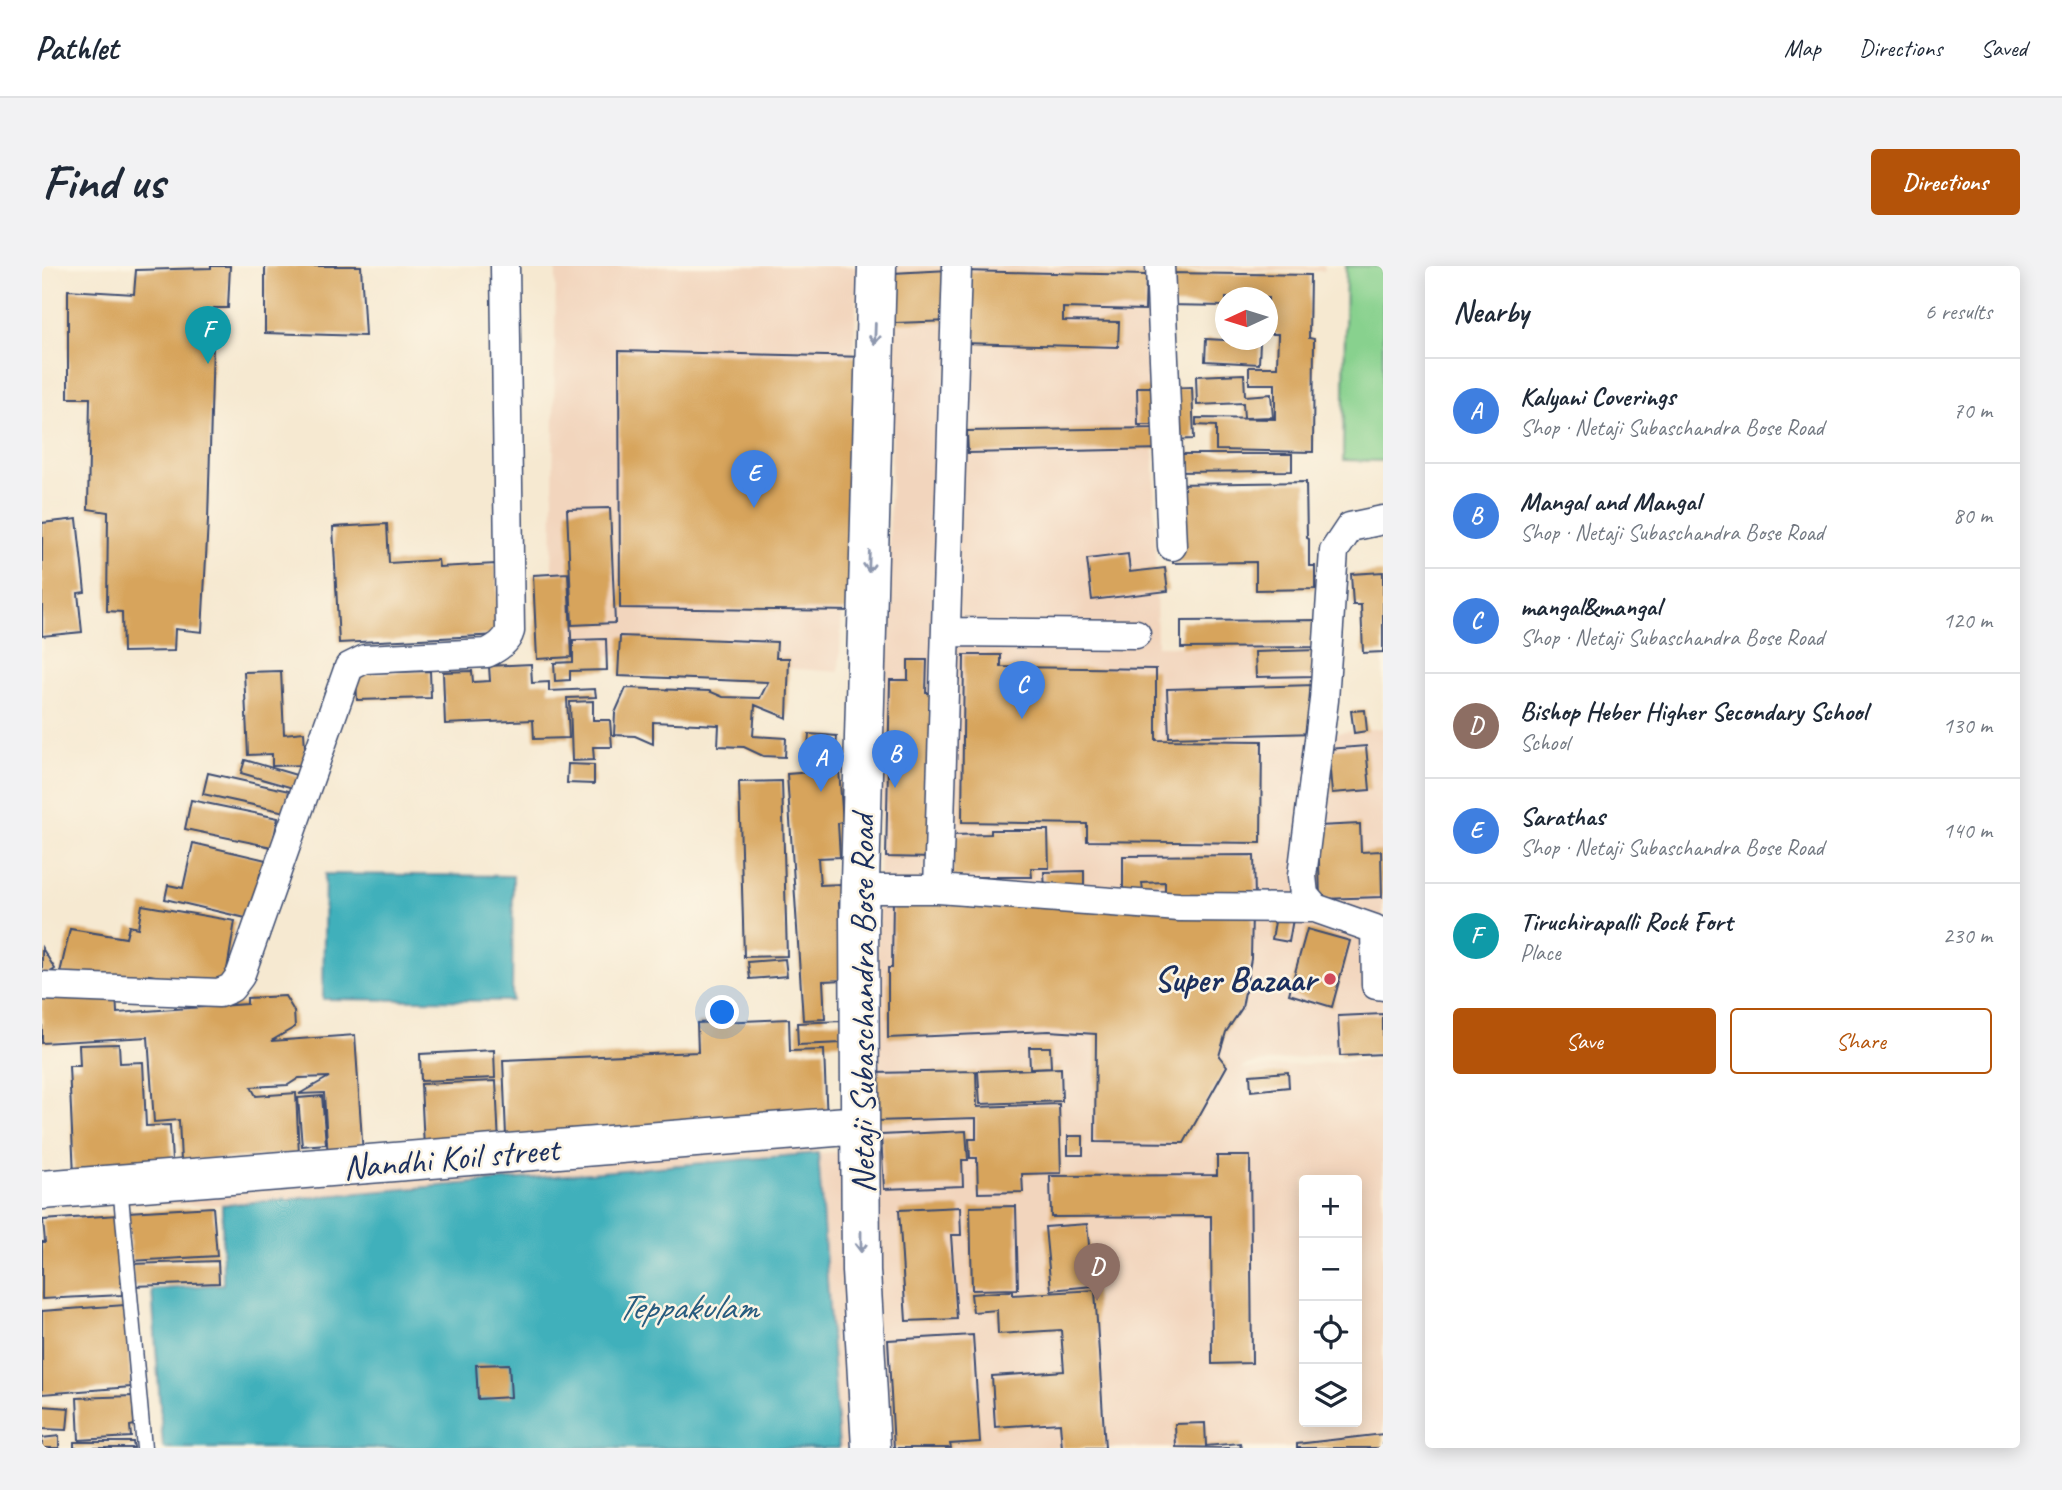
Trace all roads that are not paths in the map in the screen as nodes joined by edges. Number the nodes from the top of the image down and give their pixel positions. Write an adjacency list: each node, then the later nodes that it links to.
1 (505, 266): 13 (street)
2 (877, 266): 10 (main road, Netaji Subaschandra Bose Road, one-way to 10)
3 (957, 266): 7 (street)
4 (1160, 266): 6 (street)
5 (1383, 520): 11 (street)
6 (1172, 546)
7 (947, 632): 8 (street); 9 (street)
8 (1136, 634)
9 (938, 888): 10 (street); 11 (street)
10 (860, 889): 15 (main road, Netaji Subaschandra Bose Road)
11 (1315, 908): 12 (street)
12 (1379, 921): 14 (street)
13 (42, 986)
14 (1383, 986)
15 (860, 1125): 16 (main road, Nandhi Koil street); 19 (main road, Netaji Subaschandra Bose Road, one-way to 19)
16 (120, 1185): 17 (main road, Nandhi Koil street); 18 (lane)
17 (42, 1190)
18 (144, 1448)
19 (871, 1448)

